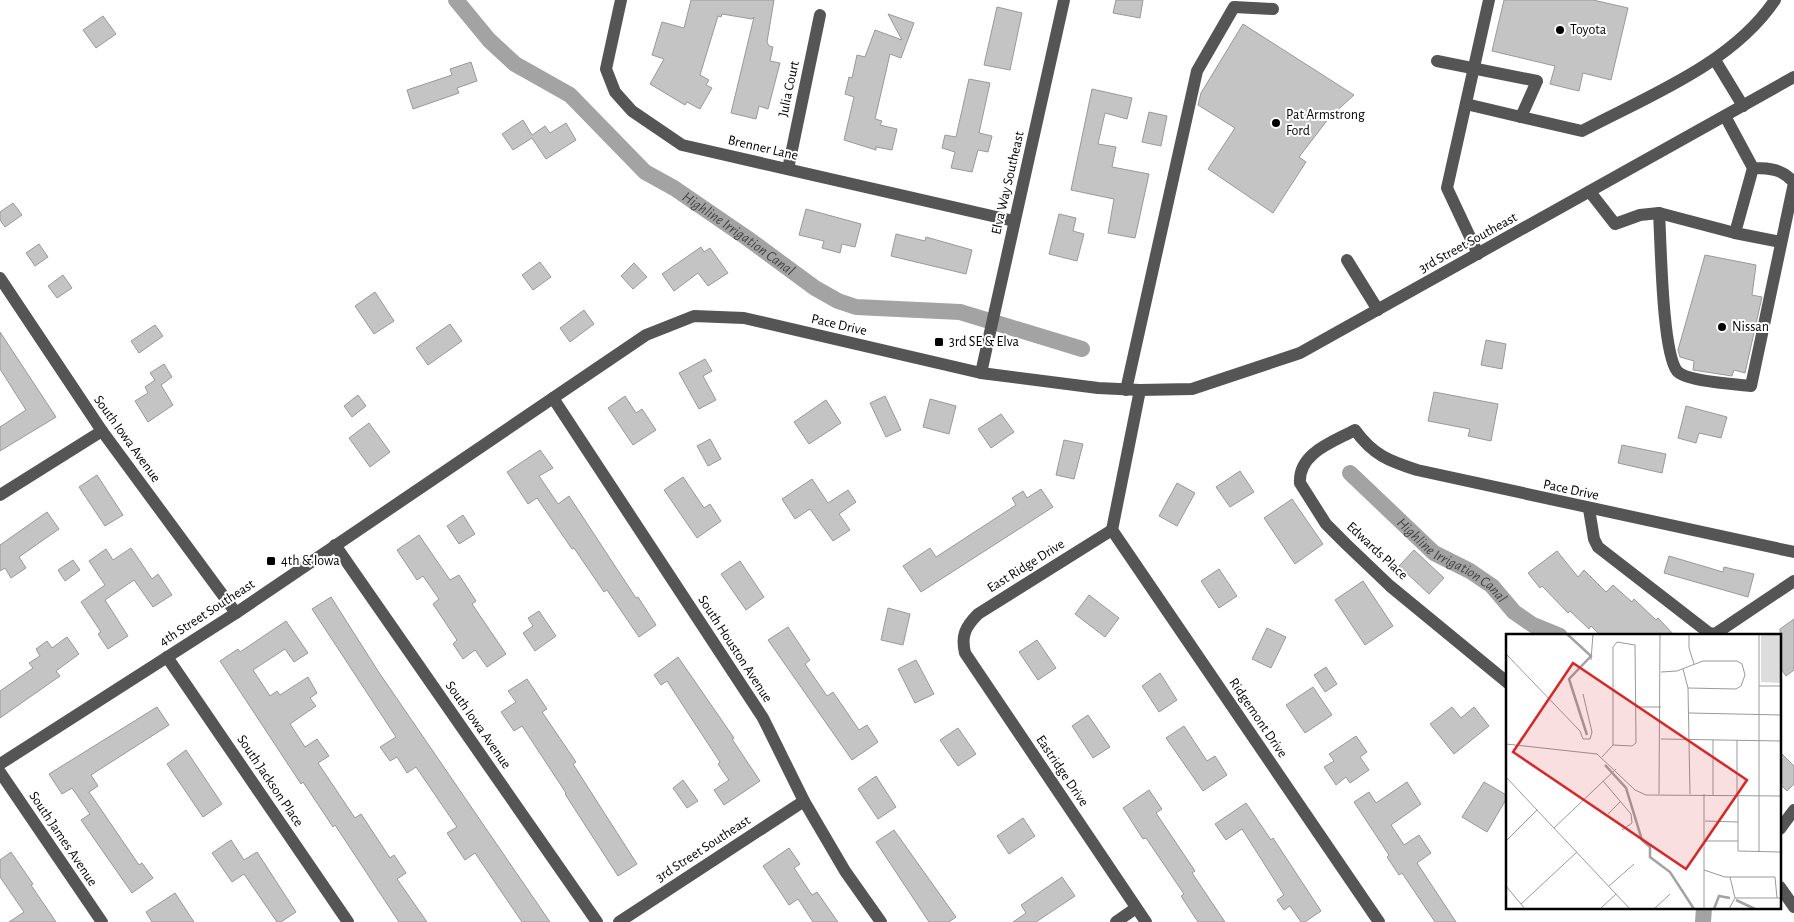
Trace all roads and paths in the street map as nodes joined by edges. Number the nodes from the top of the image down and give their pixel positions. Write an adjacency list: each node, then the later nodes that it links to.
1 (620, 0): 16 (street, Brenner Lane)
2 (1064, 0): 19 (street, Elva Way Southeast)
3 (1490, 0): 9 (street)
4 (1775, 0): 7 (street)
5 (1274, 9): 27 (street)
6 (820, 14): 16 (street, Julia Court)
7 (1715, 60): 12 (street); 14 (street)
8 (1436, 61): 9 (street)
9 (1474, 68): 11 (street); 14 (street)
10 (1794, 77): 12 (street, 3rd Street Southeast)
11 (1466, 104): 14 (street); 22 (street)
12 (1743, 106): 13 (street, 3rd Street Southeast)
13 (1725, 116): 15 (street); 17 (street, 3rd Street Southeast)
14 (1521, 117)
15 (1753, 168): 20 (street); 21 (street)
16 (788, 169): 19 (street, Brenner Lane)
17 (1590, 192): 18 (street); 22 (street, 3rd Street Southeast)
18 (1660, 213): 20 (street); 21 (street)
19 (1014, 221): 26 (street, Elva Way Southeast)
20 (1736, 233): 21 (street)
21 (1781, 242)
22 (1478, 254): 25 (street, 3rd Street Southeast)
23 (1347, 260): 25 (street)
24 (2, 285): 30 (street, South Iowa Avenue)
25 (1378, 310): 28 (street, 3rd Street Southeast)
26 (981, 374): 27 (street, Pace Drive); 29 (street, Pace Drive)
27 (1126, 390): 28 (street, Pace Drive)
28 (1140, 390): 34 (street)
29 (552, 398): 35 (street, 4th Street Southeast); 44 (street, South Houston Avenue)
30 (102, 430): 32 (street); 38 (street, South Iowa Avenue)
31 (1355, 430): 33 (street, Pace Drive); 41 (street, Edwards Place)
32 (0, 495)
33 (1589, 509): 36 (street, Pace Drive); 37 (street)
34 (1112, 530): 39 (street, East Ridge Drive); 57 (street, Ridgemont Drive)
35 (335, 545): 38 (street, 4th Street Southeast); 52 (street, South Iowa Avenue)
36 (1794, 552)
37 (1794, 581)
38 (236, 613): 40 (street, 4th Street Southeast)
39 (964, 634): 49 (street, Eastridge Drive)
40 (167, 657): 42 (street, 4th Street Southeast); 51 (street, South Jackson Place)
41 (1506, 681)
42 (0, 764)
43 (0, 772): 50 (street, South James Avenue)
44 (804, 801): 53 (street, 3rd Street Southeast); 54 (street, South Houston Avenue)
45 (1794, 810): 46 (street)
46 (1782, 826)
47 (1782, 890): 48 (street)
48 (1794, 907)
49 (1136, 908): 55 (street); 56 (street, Eastridge Drive)
50 (102, 922)
51 (348, 922)
52 (597, 922)
53 (620, 922)
54 (881, 922)
55 (1116, 922)
56 (1146, 922)
57 (1379, 922)

